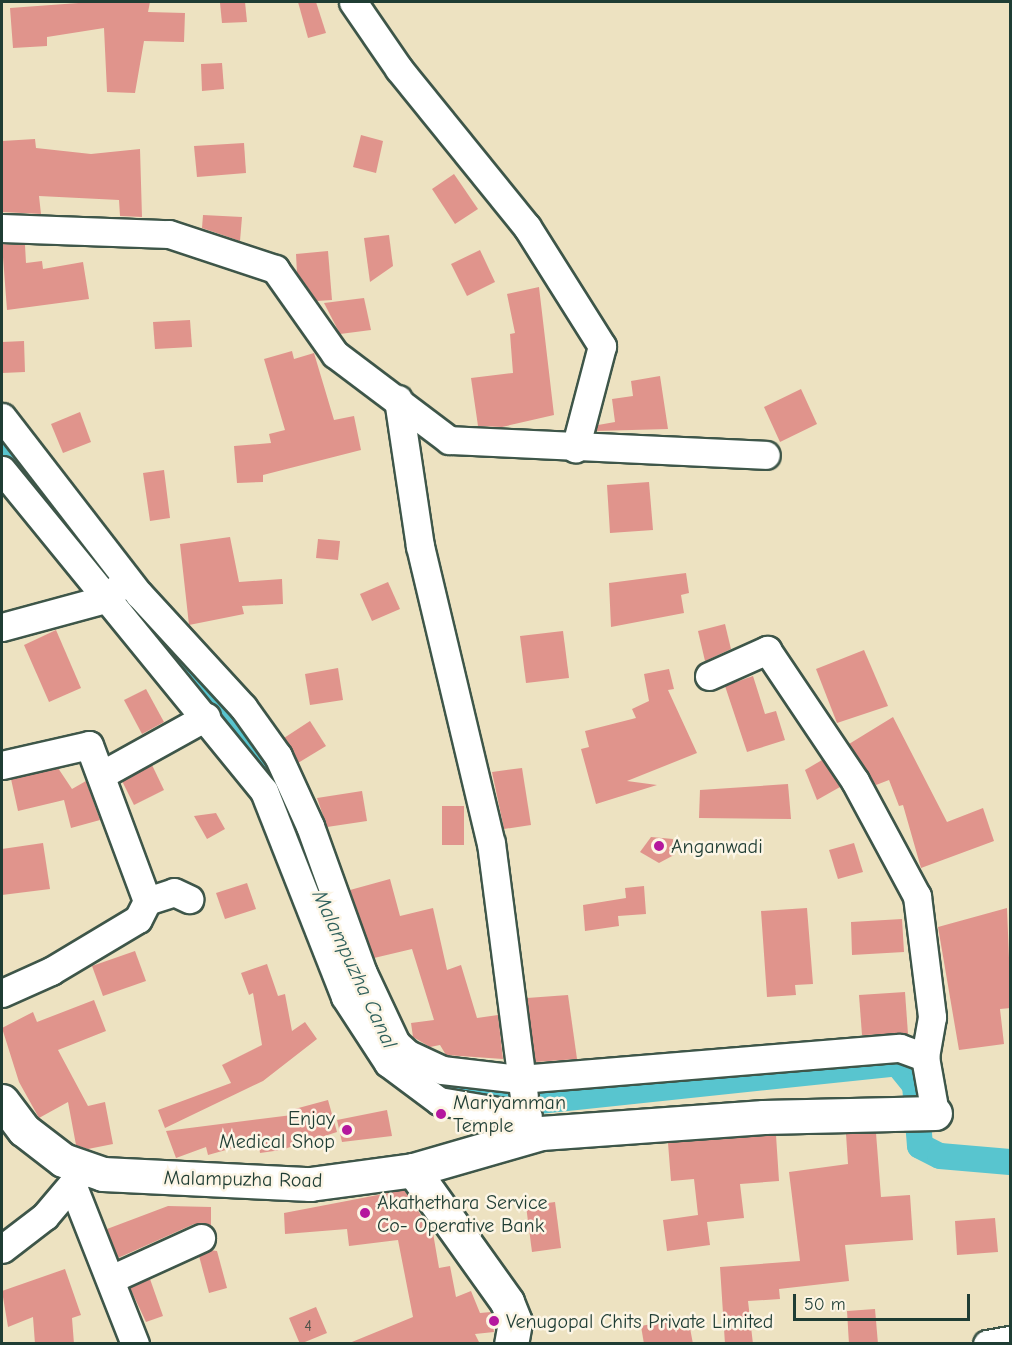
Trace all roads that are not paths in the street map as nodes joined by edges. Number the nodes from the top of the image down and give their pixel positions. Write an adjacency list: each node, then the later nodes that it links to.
1 (353, 2): 5 (street)
2 (2, 228): 3 (street)
3 (398, 399): 5 (street); 19 (street)
4 (2, 417): 8 (street)
5 (575, 449): 6 (street)
6 (766, 455)
7 (2, 470): 9 (street)
8 (128, 580): 9 (street); 19 (street)
9 (105, 599): 10 (street); 12 (street)
10 (2, 627)
11 (709, 676): 18 (street)
12 (206, 717): 14 (street); 22 (street)
13 (2, 765): 14 (street)
14 (103, 774): 16 (street)
15 (189, 898): 16 (street)
16 (147, 901): 17 (street)
17 (2, 993)
18 (925, 1057): 19 (street); 21 (street)
19 (520, 1079): 22 (street)
20 (2, 1101): 24 (main road, Malampuzha Road)
21 (919, 1112): 22 (main road, Malampuzha Road)
22 (535, 1124): 23 (main road, Malampuzha Road)
23 (414, 1170): 24 (main road, Malampuzha Road); 30 (main road)
24 (79, 1176): 26 (street); 27 (street)
25 (201, 1238): 27 (street)
26 (2, 1249)
27 (111, 1279): 29 (street)
28 (1011, 1340): 31 (street)
29 (135, 1344)
30 (511, 1344)
31 (987, 1344)

